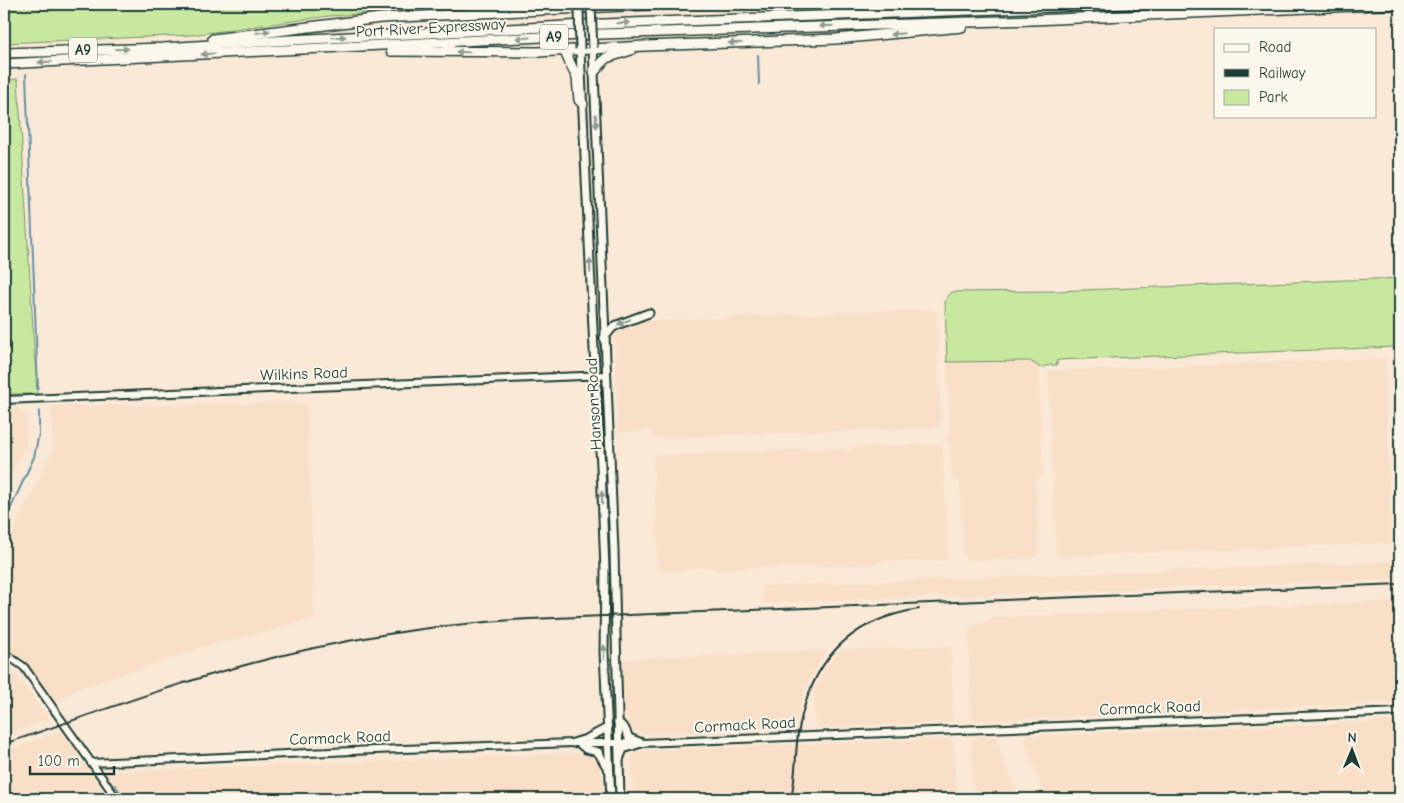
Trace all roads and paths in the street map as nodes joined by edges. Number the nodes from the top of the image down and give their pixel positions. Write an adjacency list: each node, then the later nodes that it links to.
1 (665, 4): 5 (highway)
2 (902, 4): 8 (highway)
3 (1127, 4): 8 (highway, Port River Expressway / A9)
4 (1400, 4): 10 (highway, Port River Expressway / A9)
5 (609, 5): 7 (highway)
6 (557, 6): 9 (highway); 13 (highway, one-way to 6)
7 (591, 7): 9 (highway); 14 (main road, Hanson Road, bridge)
8 (1040, 7): 13 (highway, Port River Expressway / A9, one-way to 8)
9 (579, 8): 15 (main road, Hanson Road, bridge)
10 (1033, 20): 11 (highway, one-way to 11); 12 (highway, Port River Expressway / A9, one-way to 12)
11 (645, 46): 14 (highway); 19 (highway)
12 (361, 47): 16 (highway, one-way to 12); 18 (highway, Port River Expressway / A9, one-way to 18)
13 (163, 48): 17 (highway, Port River Expressway / A9, one-way to 13)
14 (593, 48): 15 (highway); 19 (main road, Hanson Road)
15 (580, 49): 16 (highway); 20 (main road, Hanson Road)
16 (564, 50): 20 (highway)
17 (4, 53)
18 (4, 64)
19 (594, 72): 22 (main road, Hanson Road, one-way to 22)
20 (584, 104): 23 (main road, Hanson Road, one-way to 20)
21 (649, 313): 22 (main road, one-way to 22)
22 (604, 338): 24 (main road, Hanson Road)
23 (595, 375): 24 (street, Wilkins Road); 25 (street, Wilkins Road); 26 (main road, Hanson Road, one-way to 23)
24 (606, 375): 27 (main road, Hanson Road)
25 (4, 400)
26 (605, 570): 27 (main road); 31 (main road, Hanson Road, one-way to 26)
27 (614, 583): 30 (main road, Hanson Road)
28 (4, 653): 37 (street)
29 (1400, 712): 35 (street, Cormack Road)
30 (618, 721): 34 (main road, Hanson Road); 35 (main road)
31 (607, 728): 32 (main road); 33 (main road, Hanson Road)
32 (576, 743): 33 (street, Cormack Road); 37 (street, Cormack Road); 38 (main road)
33 (608, 743): 34 (street, Cormack Road); 38 (main road, Hanson Road)
34 (619, 743): 35 (street, Cormack Road); 36 (main road, Hanson Road)
35 (642, 743): 36 (main road)
36 (619, 762): 41 (main road, Hanson Road)
37 (91, 763): 39 (street)
38 (609, 772): 40 (main road, Hanson Road)
39 (117, 799)
40 (611, 799)
41 (620, 799)

